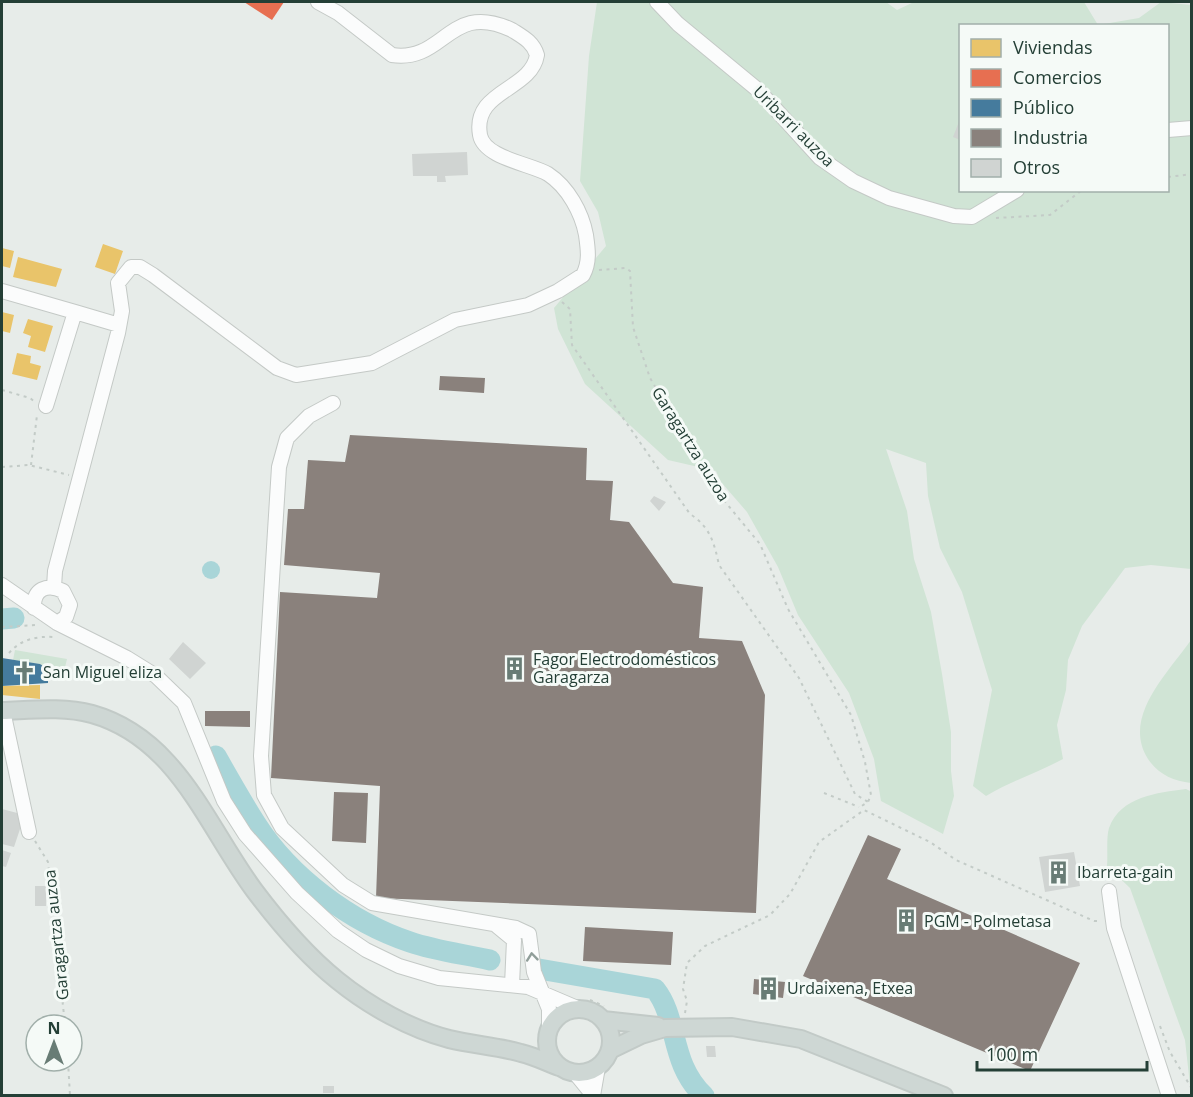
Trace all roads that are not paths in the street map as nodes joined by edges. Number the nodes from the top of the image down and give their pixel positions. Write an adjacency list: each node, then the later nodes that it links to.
1 (318, 2): 8 (street)
2 (657, 2): 5 (street, Uribarri auzoa)
3 (1191, 128): 4 (street)
4 (1169, 130)
5 (1014, 192)
6 (2, 291): 7 (street)
7 (75, 312): 8 (street); 10 (street)
8 (119, 325): 12 (street)
9 (333, 403): 18 (street)
10 (40, 407)
11 (2, 585): 13 (street)
12 (54, 587): 13 (street); 14 (street)
13 (34, 608): 14 (street)
14 (57, 623): 19 (street)
15 (2, 711): 16 (street); 25 (main road)
16 (28, 832)
17 (1109, 891): 31 (street)
18 (495, 925): 19 (street); 20 (street, one-way to 18)
19 (512, 985): 20 (street)
20 (542, 993): 21 (street); 24 (street)
21 (582, 1010): 22 (main road); 24 (main road)
22 (603, 1020): 23 (main road); 26 (main road)
23 (664, 1028): 26 (main road); 30 (main road)
24 (547, 1035): 25 (main road); 28 (main road)
25 (506, 1049): 28 (main road)
26 (610, 1050): 27 (main road)
27 (598, 1067): 28 (main road); 29 (street)
28 (567, 1070): 29 (street)
29 (593, 1095)
30 (941, 1095)
31 (1169, 1095)

